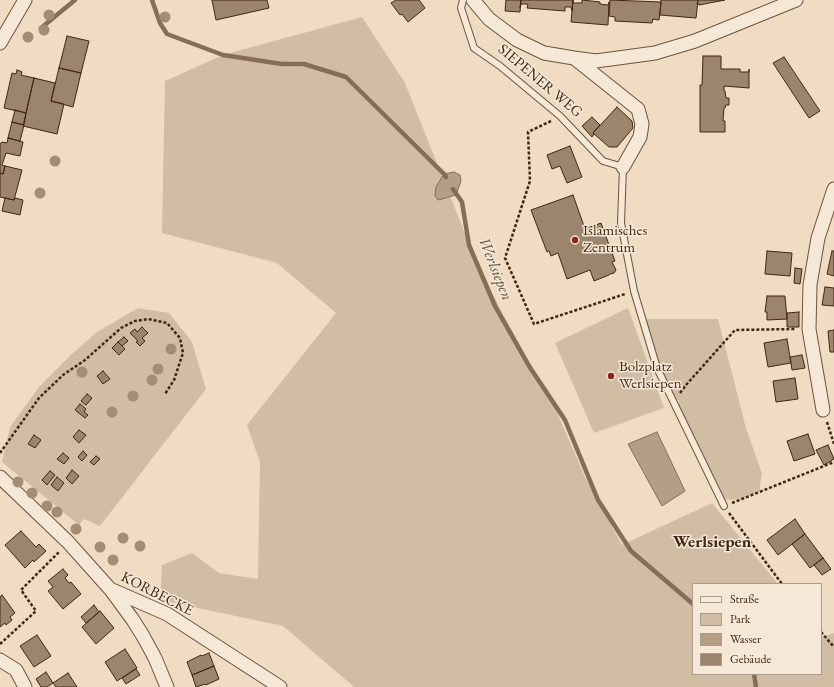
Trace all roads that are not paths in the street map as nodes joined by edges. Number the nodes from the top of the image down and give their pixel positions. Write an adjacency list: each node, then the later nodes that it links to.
1 (25, 0): 5 (street)
2 (462, 0): 7 (lane, SIEPENER WEG)
3 (473, 0): 6 (street, SIEPENER WEG)
4 (796, 0): 6 (street, SIEPENER WEG)
5 (0, 43)
6 (574, 58): 7 (street, SIEPENER WEG)
7 (623, 167): 11 (lane, SIEPENER WEG)
8 (834, 189): 9 (street)
9 (823, 410)
10 (2, 482): 12 (street, KORBECKE)
11 (724, 506)
12 (110, 589): 15 (street); 16 (street, KORBECKE)
13 (0, 660): 14 (street)
14 (25, 687)
15 (167, 687)
16 (280, 687)

